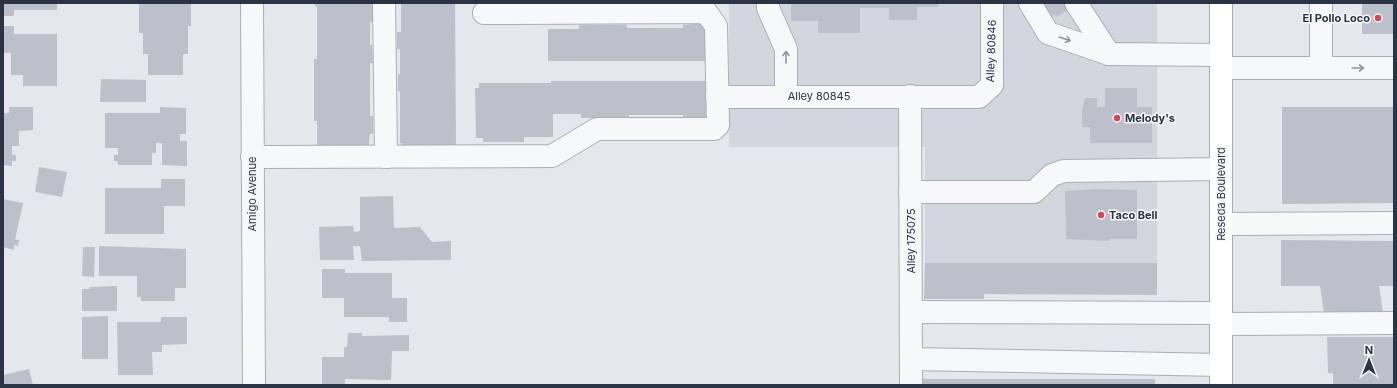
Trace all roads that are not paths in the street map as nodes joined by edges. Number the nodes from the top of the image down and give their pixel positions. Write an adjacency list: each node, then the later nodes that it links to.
1 (252, 3): 17 (street, Amigo Avenue)
2 (384, 3): 18 (street)
3 (768, 3): 15 (street, one-way to 3)
4 (992, 3): 16 (street, Alley 80846)
5 (1030, 3): 10 (street, one-way to 10)
6 (1076, 3): 10 (street)
7 (1221, 3): 11 (main road, Reseda Boulevard)
8 (1321, 3): 12 (street)
9 (484, 13): 14 (street)
10 (1109, 54): 11 (street)
11 (1221, 62): 12 (street); 19 (main road, Reseda Boulevard)
12 (1321, 68): 13 (street, one-way to 13)
13 (1394, 68)
14 (723, 96): 15 (street, Alley 80845); 18 (street)
15 (786, 96): 16 (street, Alley 80845)
16 (910, 96): 20 (street, Alley 175075)
17 (252, 157): 18 (street); 28 (street, Amigo Avenue)
18 (386, 157)
19 (1221, 169): 20 (street); 22 (main road, Reseda Boulevard)
20 (910, 192): 23 (street, Alley 175075)
21 (1394, 223): 22 (street)
22 (1221, 224): 24 (main road, Reseda Boulevard)
23 (911, 312): 24 (street); 26 (street, Alley 175075)
24 (1221, 318): 25 (street); 27 (main road, Reseda Boulevard)
25 (1394, 323)
26 (911, 359): 27 (street); 29 (street, Alley 175075)
27 (1221, 375)
28 (254, 385)
29 (911, 385)

